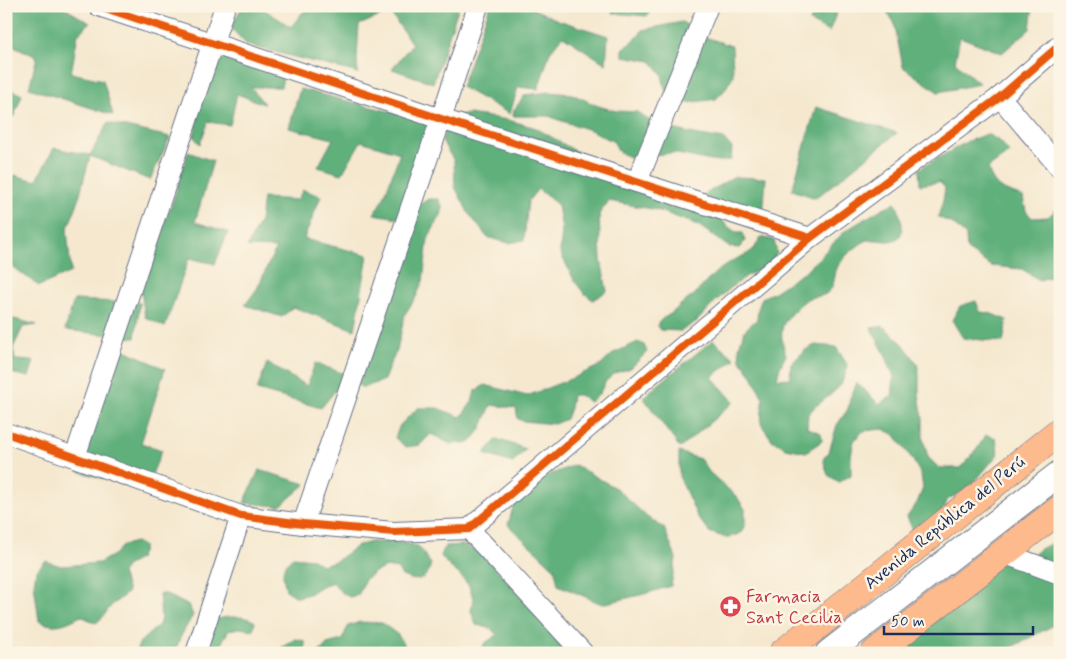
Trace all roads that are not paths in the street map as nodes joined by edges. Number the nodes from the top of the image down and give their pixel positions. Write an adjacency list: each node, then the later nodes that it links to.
1 (99, 6): 5 (street)
2 (225, 6): 5 (street)
3 (478, 6): 8 (street)
4 (708, 6): 10 (street)
5 (213, 44): 8 (street); 14 (street)
6 (1060, 45): 7 (street)
7 (1000, 97): 9 (street); 11 (street)
8 (441, 119): 10 (street); 18 (street)
9 (1060, 168)
10 (637, 182): 11 (street)
11 (810, 238): 19 (street)
12 (1060, 431): 24 (highway, Avenida República del Perú)
13 (6, 433): 14 (street)
14 (76, 457): 17 (street)
15 (1060, 473): 25 (street)
16 (1060, 509): 20 (highway)
17 (241, 516): 18 (street); 22 (street)
18 (304, 524): 19 (street)
19 (469, 529): 23 (street)
20 (1003, 552): 21 (street); 26 (highway)
21 (1060, 574)
22 (196, 653)
23 (583, 653)
24 (783, 653)
25 (828, 653)
26 (875, 653)

